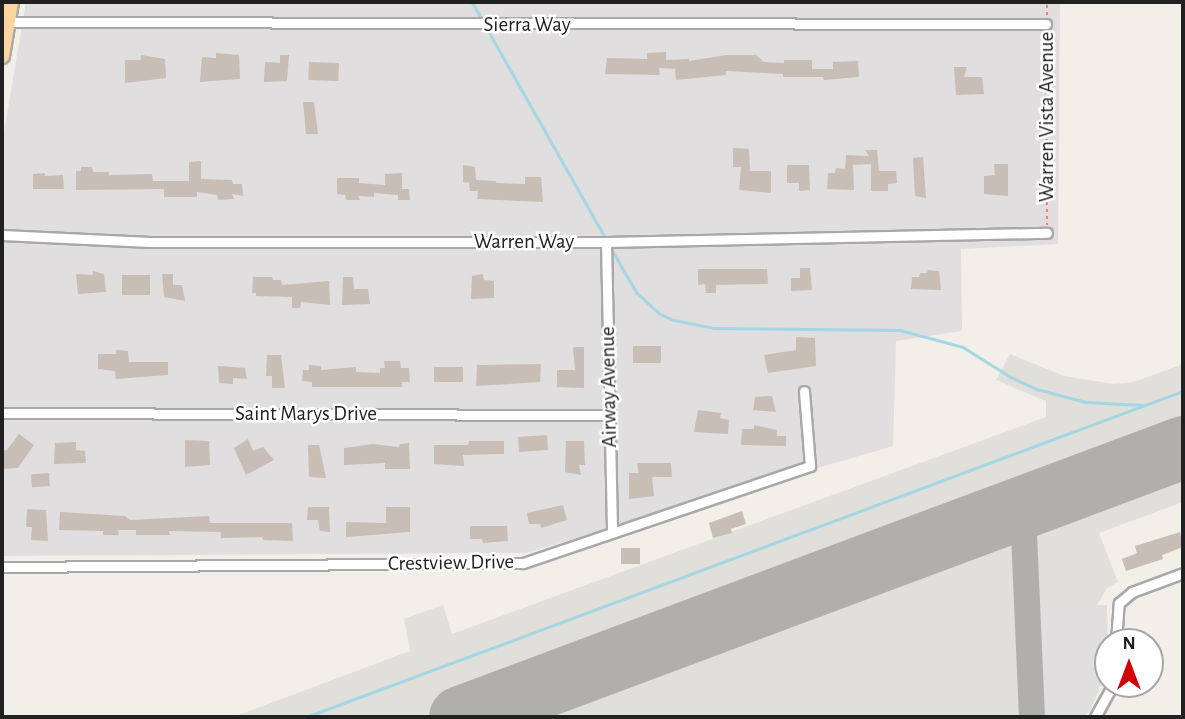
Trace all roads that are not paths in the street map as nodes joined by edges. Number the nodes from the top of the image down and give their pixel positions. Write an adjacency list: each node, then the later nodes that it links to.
1 (11, 2): 2 (main road)
2 (8, 22): 3 (street, Sierra Way); 4 (main road)
3 (1046, 24)
4 (2, 56)
5 (1047, 233): 7 (street, Warren Way)
6 (2, 235): 7 (street, Warren Way)
7 (606, 242): 10 (street, Airway Avenue)
8 (804, 391): 11 (street, Crestview Drive)
9 (2, 413): 10 (street, Saint Marys Drive)
10 (609, 415): 11 (street, Airway Avenue)
11 (612, 532): 12 (street, Crestview Drive)
12 (2, 567)
13 (1183, 573): 14 (street)
14 (1117, 628)
15 (1105, 698): 16 (street)
16 (1095, 717)

